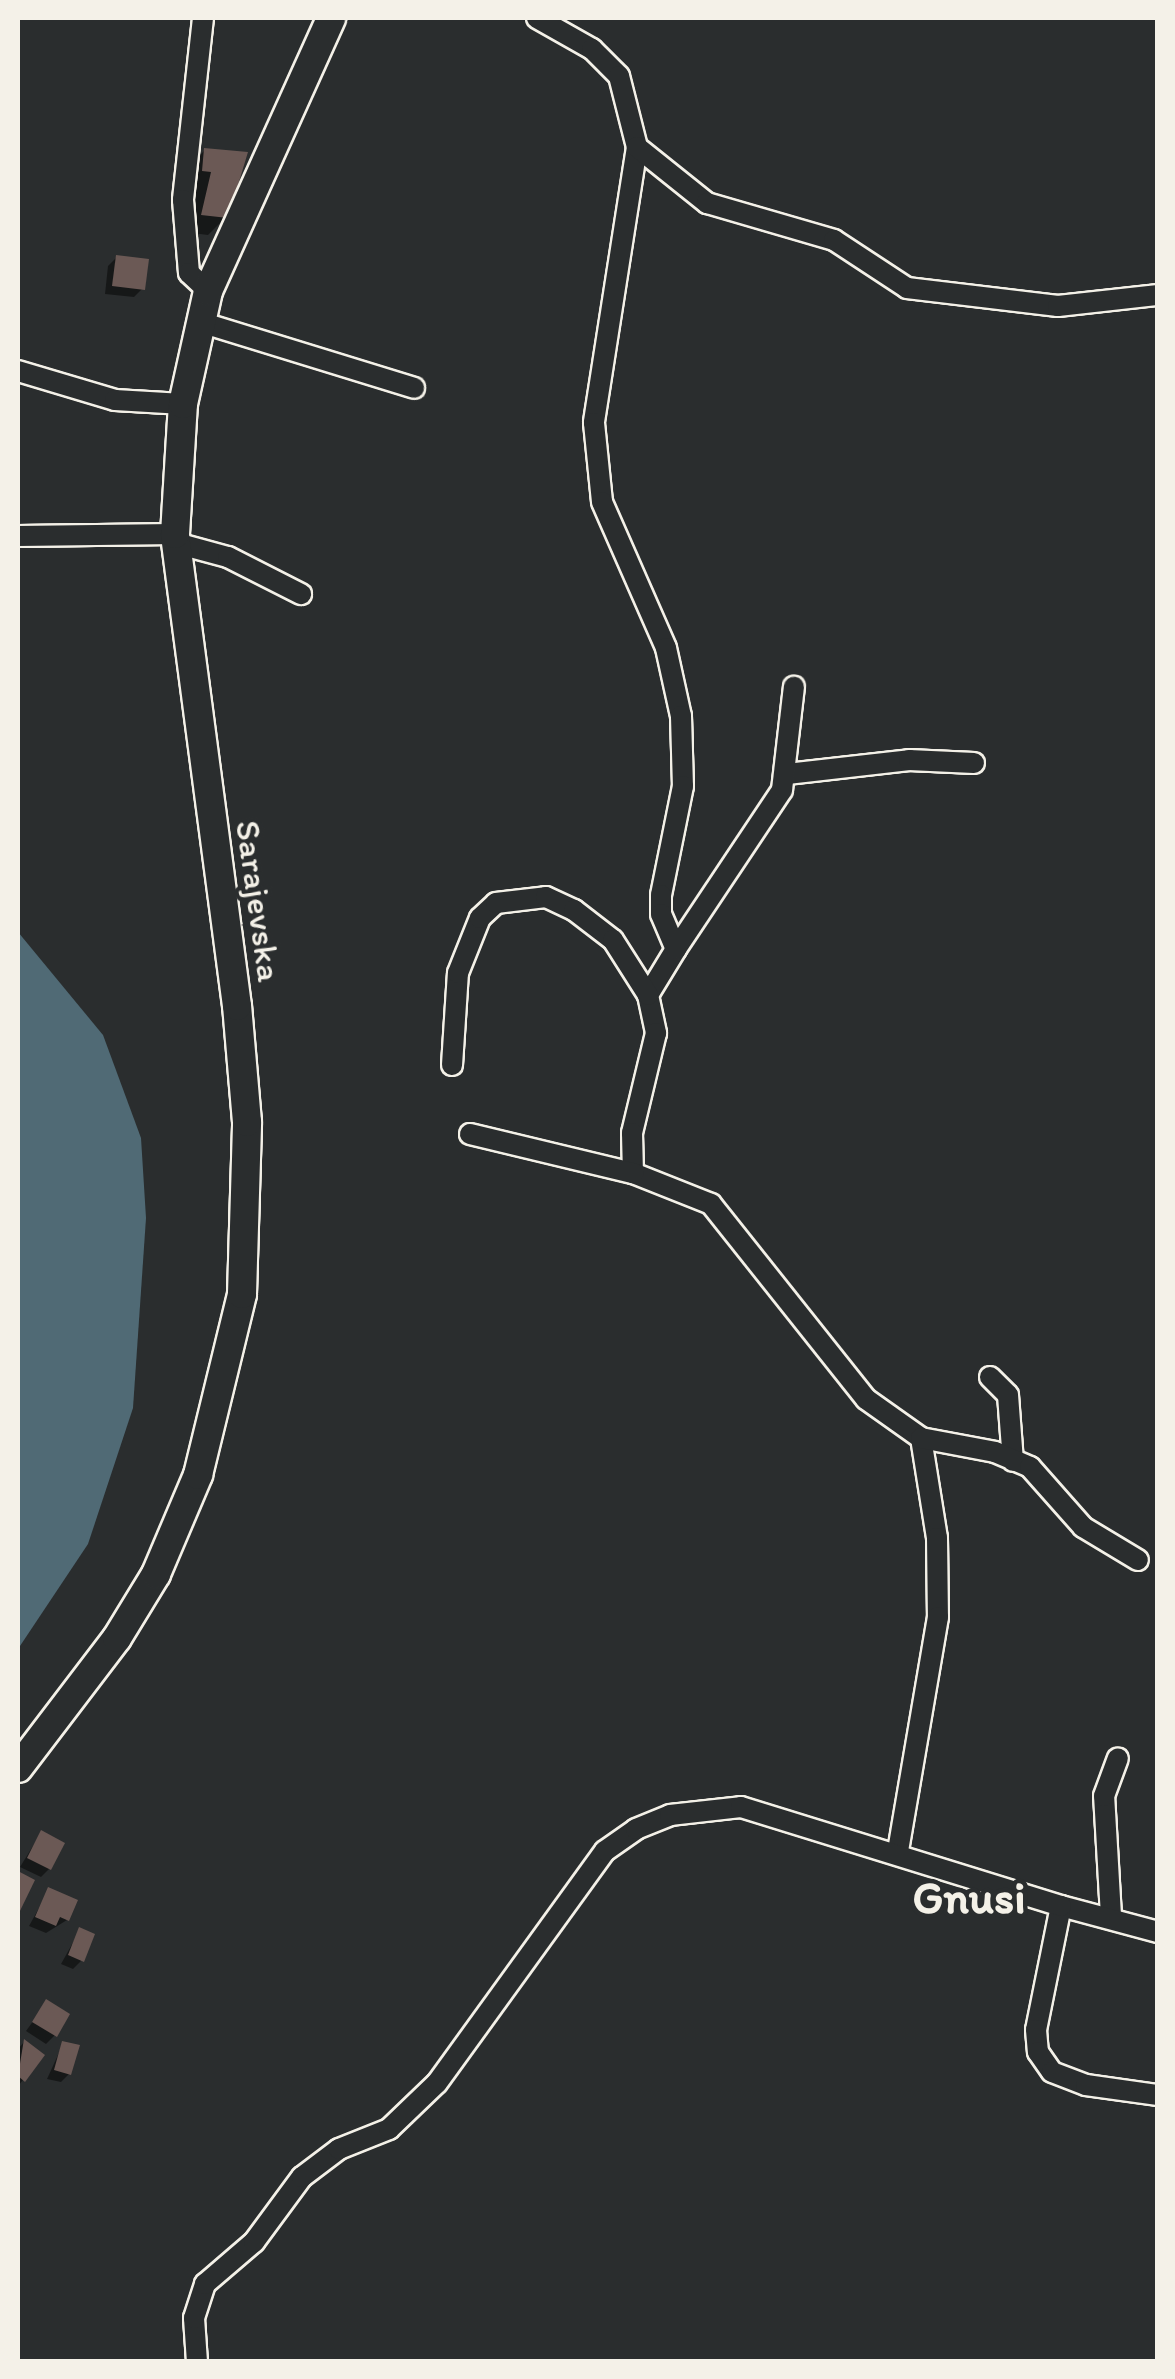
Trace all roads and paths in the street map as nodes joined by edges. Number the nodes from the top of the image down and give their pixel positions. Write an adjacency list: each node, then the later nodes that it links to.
1 (203, 18): 5 (street)
2 (331, 18): 5 (main road, Sarajevska)
3 (537, 18): 4 (street)
4 (637, 148): 6 (street); 17 (street)
5 (208, 290): 7 (main road, Sarajevska)
6 (1158, 295)
7 (200, 322): 9 (street); 10 (main road, Sarajevska)
8 (18, 371): 10 (street)
9 (414, 388)
10 (183, 404): 12 (main road, Sarajevska)
11 (18, 536): 12 (street)
12 (176, 538): 13 (street); 27 (main road, Sarajevska)
13 (301, 594)
14 (794, 687): 16 (street)
15 (974, 763): 16 (street)
16 (787, 774): 17 (street)
17 (676, 949): 18 (street)
18 (648, 995): 19 (street); 21 (street)
19 (452, 1065)
20 (470, 1134): 21 (street)
21 (633, 1173): 23 (street)
22 (990, 1377): 24 (street)
23 (922, 1438): 24 (street); 28 (street)
24 (1013, 1461): 25 (street)
25 (1138, 1560)
26 (1118, 1758): 30 (street)
27 (18, 1768)
28 (898, 1852): 29 (street); 33 (street)
29 (1061, 1906): 30 (street); 32 (street)
30 (1111, 1916): 31 (street)
31 (1158, 1932)
32 (1158, 2095)
33 (197, 2362)

